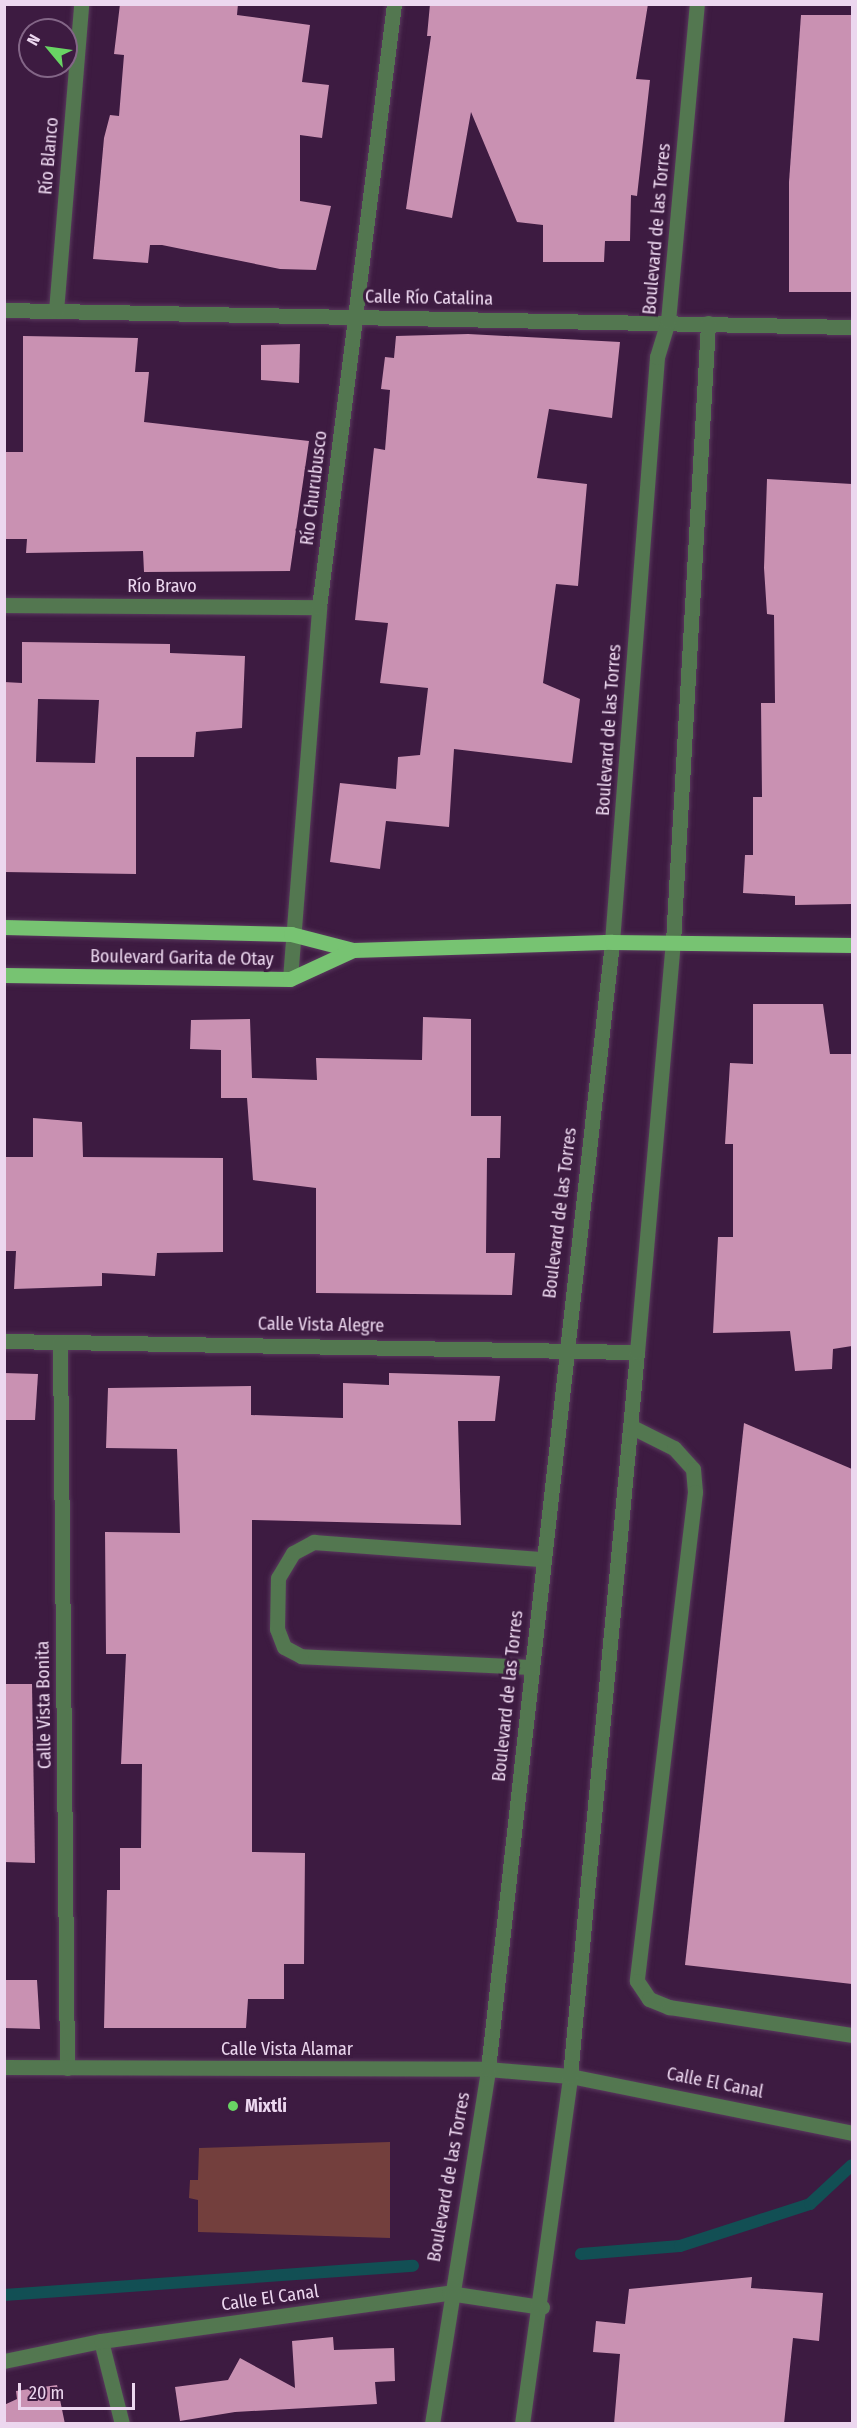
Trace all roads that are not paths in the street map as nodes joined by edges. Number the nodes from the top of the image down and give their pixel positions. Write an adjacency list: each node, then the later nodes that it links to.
1 (81, 4): 5 (street, Río Blanco)
2 (394, 4): 6 (street, Río Churubusco)
3 (697, 4): 7 (street, Boulevard de las Torres)
4 (4, 310): 5 (street, Calle Río Catalina)
5 (56, 311): 6 (street, Calle Río Catalina)
6 (354, 316): 7 (street, Calle Río Catalina); 11 (street, Río Churubusco)
7 (668, 321): 8 (street, Calle Río Catalina); 14 (street, Boulevard de las Torres)
8 (708, 323): 9 (street, Calle Río Catalina); 15 (street)
9 (852, 327)
10 (4, 604): 11 (street, Río Bravo)
11 (319, 607): 13 (street, Río Churubusco)
12 (4, 927): 13 (main road, Boulevard Garita de Otay)
13 (291, 934): 17 (main road, Boulevard Garita de Otay); 19 (street, Río Churubusco)
14 (612, 942): 15 (main road, Boulevard Garita de Otay); 17 (main road, Boulevard Garita de Otay); 22 (street, Boulevard de las Torres)
15 (673, 942): 16 (main road, Boulevard Garita de Otay); 23 (street)
16 (852, 945)
17 (353, 950): 19 (main road, Boulevard Garita de Otay)
18 (4, 975): 19 (main road, Boulevard Garita de Otay)
19 (290, 979)
20 (4, 1341): 21 (street, Calle Vista Alegre)
21 (60, 1342): 22 (street, Calle Vista Alegre); 29 (street, Calle Vista Bonita)
22 (564, 1347): 23 (street, Calle Vista Alegre); 25 (street, Boulevard de las Torres)
23 (637, 1352): 24 (street)
24 (630, 1426): 27 (street); 31 (street)
25 (542, 1559): 26 (street, Boulevard de las Torres); 26 (street)
26 (531, 1667): 30 (street, Boulevard de las Torres)
27 (852, 2035)
28 (4, 2067): 29 (street, Calle Vista Alamar)
29 (67, 2068): 30 (street, Calle Vista Alamar)
30 (488, 2069): 31 (street, Calle Vista Alamar); 33 (street, Boulevard de las Torres)
31 (570, 2076): 32 (street, Calle El Canal); 34 (street)
32 (852, 2133)
33 (449, 2294): 34 (street, Calle El Canal); 35 (street, Calle El Canal); 38 (street, Boulevard de las Torres)
34 (542, 2307): 39 (street)
35 (101, 2341): 36 (street, Calle El Canal); 37 (street)
36 (4, 2361)
37 (122, 2424)
38 (432, 2424)
39 (522, 2424)

